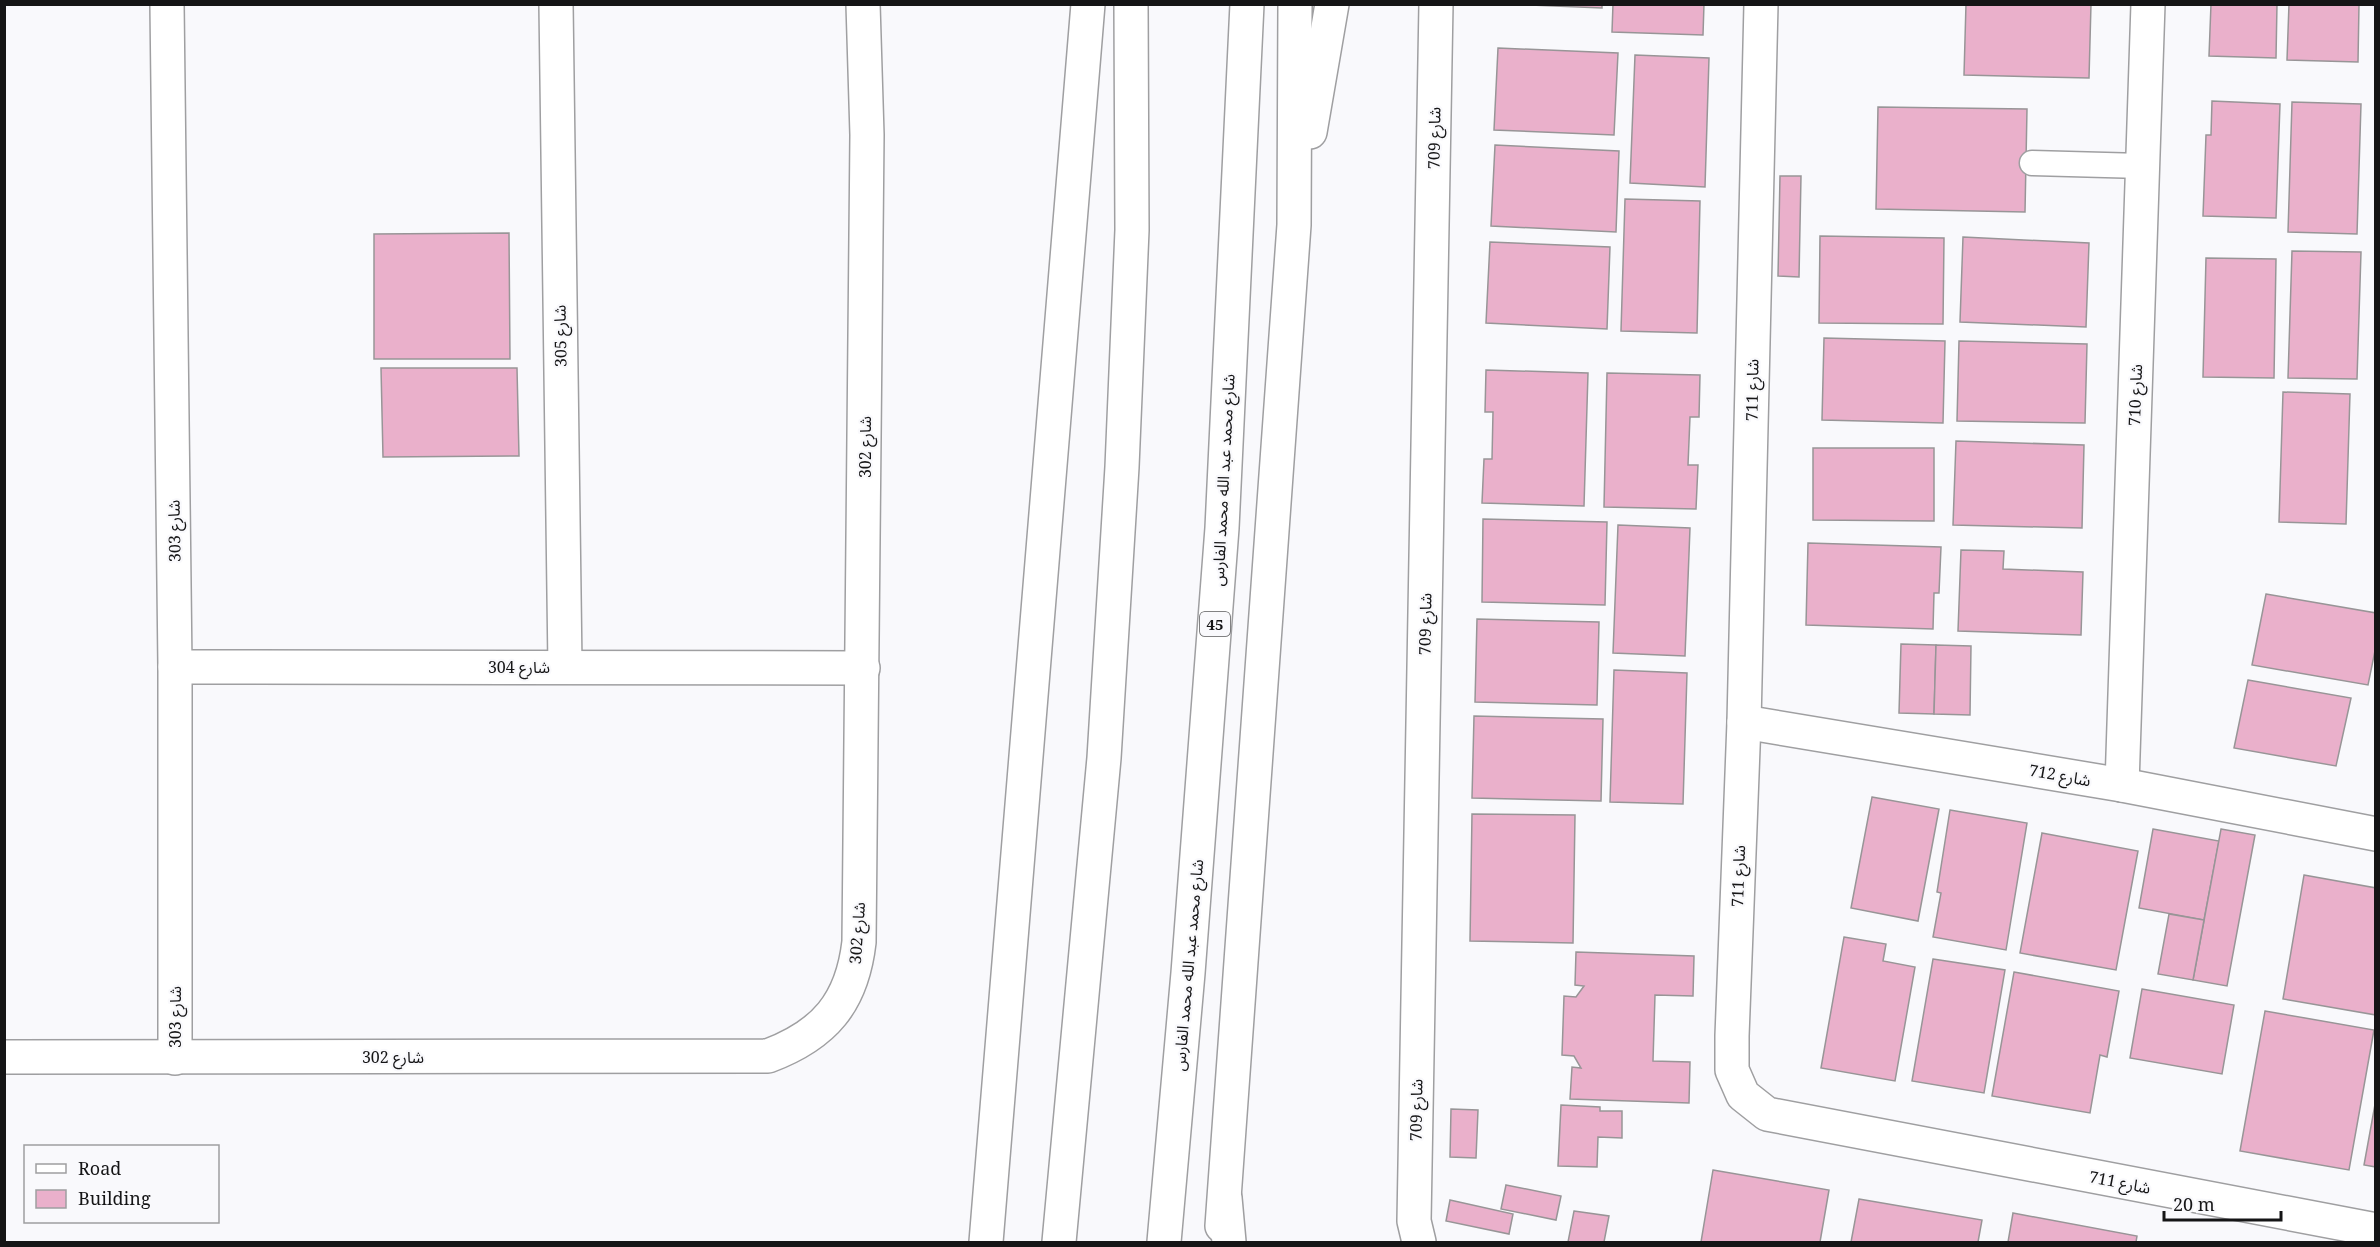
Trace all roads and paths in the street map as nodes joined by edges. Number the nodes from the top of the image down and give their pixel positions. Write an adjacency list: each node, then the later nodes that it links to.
1 (167, 4): 15 (street, شارع 303)
2 (556, 4): 16 (street, شارع 305)
3 (863, 4): 17 (street, شارع 302)
4 (1088, 4): 24 (street)
5 (1131, 4): 27 (street)
6 (1247, 4): 28 (street, شارع محمد عبد الله محمد الفارس / 45)
7 (1295, 4): 14 (street)
8 (1332, 4): 14 (street)
9 (1436, 4): 31 (street, شارع 709)
10 (1761, 4): 18 (street, شارع 711)
11 (2148, 4): 13 (street, شارع 710)
12 (2032, 164): 13 (lane)
13 (2142, 166): 19 (street, شارع 710)
14 (1294, 225): 23 (street)
15 (175, 667): 16 (street, شارع 304); 22 (street, شارع 303)
16 (564, 667): 17 (street, شارع 304)
17 (863, 668): 22 (street, شارع 302)
18 (1744, 722): 19 (street, شارع 712); 25 (street, شارع 711)
19 (2122, 785): 20 (street, شارع 712)
20 (2376, 834)
21 (4, 1057): 22 (street, شارع 302)
22 (175, 1058)
23 (1224, 1198): 29 (street); 30 (street)
24 (987, 1227): 26 (street)
25 (2376, 1230)
26 (976, 1242)
27 (1059, 1242)
28 (1164, 1242)
29 (1220, 1242)
30 (1228, 1242)
31 (1419, 1242)

